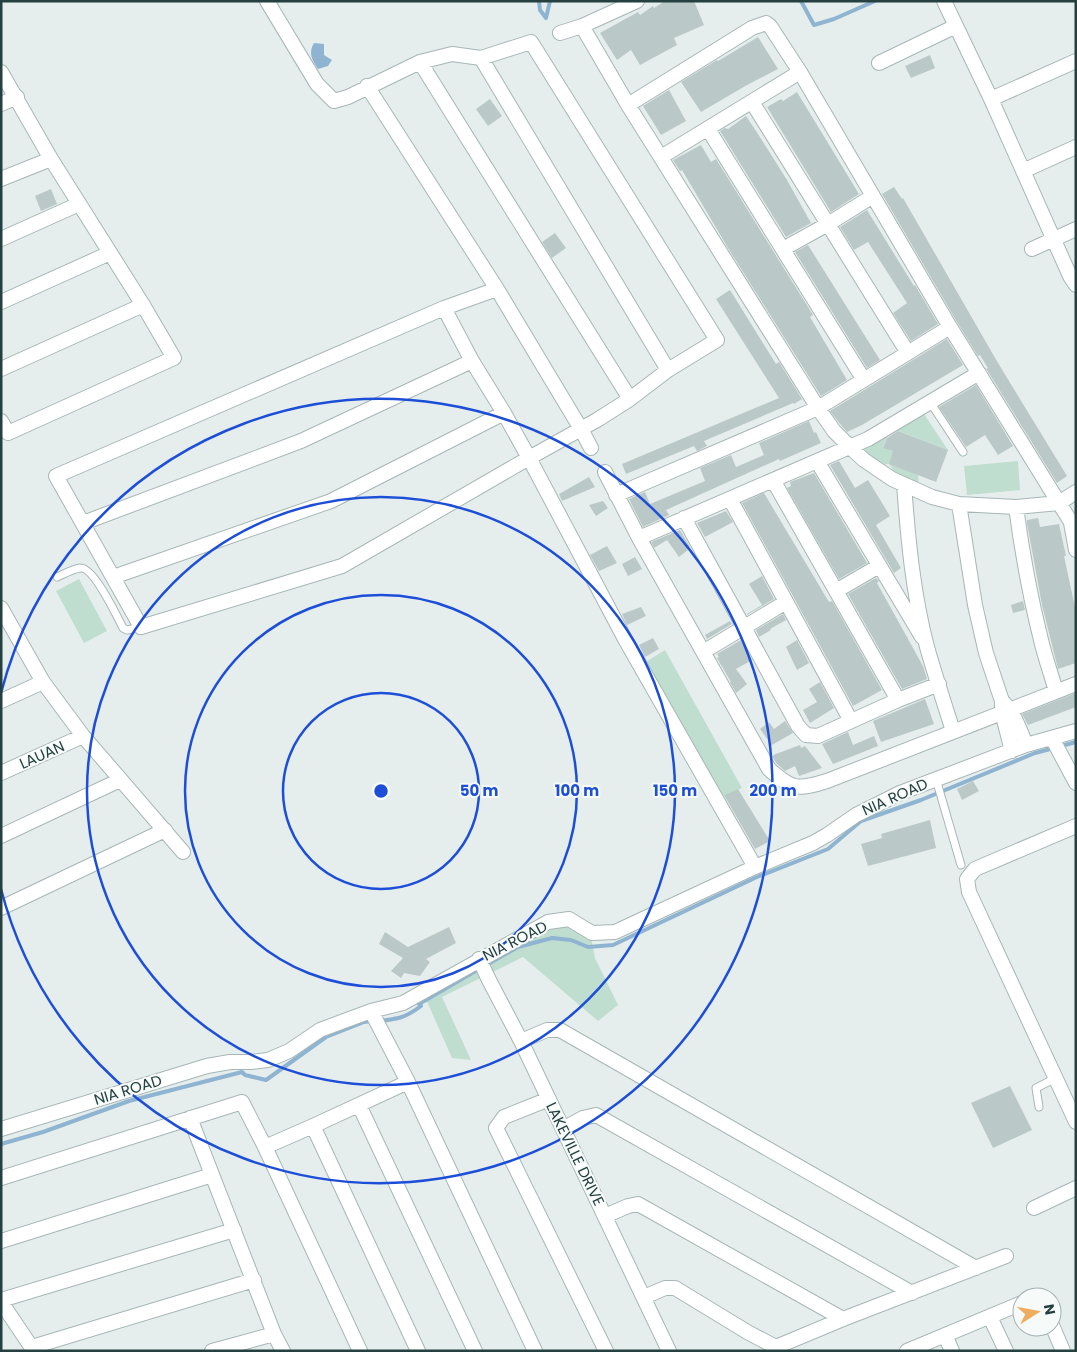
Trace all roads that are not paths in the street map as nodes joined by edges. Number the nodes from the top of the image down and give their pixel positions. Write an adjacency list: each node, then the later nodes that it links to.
1 (267, 1): 13 (street)
2 (637, 1): 4 (street)
3 (944, 1): 5 (street)
4 (582, 26): 6 (street); 18 (street)
5 (956, 26): 10 (street); 15 (street)
6 (560, 34)
7 (481, 58): 9 (street); 43 (street); 43 (street)
8 (1076, 61): 15 (street)
9 (420, 62): 13 (street); 46 (street)
10 (879, 63)
11 (1, 72): 14 (street)
12 (800, 72): 16 (street); 18 (street); 25 (street)
13 (367, 86): 35 (street)
14 (16, 97): 17 (street); 22 (street)
15 (991, 99): 23 (street)
16 (752, 102): 19 (street); 27 (street)
17 (1, 104)
18 (628, 106): 21 (street)
19 (708, 129): 21 (street); 31 (street)
20 (1076, 146): 23 (street)
21 (661, 158): 48 (street)
22 (51, 159): 24 (street); 26 (street)
23 (1023, 171): 29 (street)
24 (1, 179)
25 (873, 196): 27 (street); 39 (street)
26 (79, 204): 30 (street); 33 (street)
27 (828, 224): 31 (street); 40 (street)
28 (1076, 229): 29 (street)
29 (1054, 239): 32 (street); 34 (street)
30 (1, 240)
31 (783, 249): 45 (street)
32 (1032, 249)
33 (110, 253): 36 (street); 37 (street)
34 (1076, 285)
35 (497, 289): 38 (street); 51 (street)
36 (1, 302)
37 (143, 306): 42 (street); 50 (street)
38 (444, 308): 41 (street); 67 (street)
39 (950, 327): 40 (street); 44 (street)
40 (908, 353): 45 (street)
41 (472, 361): 49 (street); 67 (street)
42 (1, 369)
43 (668, 370): 46 (street)
44 (979, 373): 47 (street); 63 (street)
45 (864, 380): 48 (street)
46 (630, 399): 51 (street)
47 (930, 402): 52 (street); 54 (lane)
48 (818, 408): 52 (street); 61 (street)
49 (504, 413): 55 (street); 73 (street)
50 (1, 421)
51 (581, 429): 53 (street); 55 (street)
52 (850, 447): 56 (street); 59 (street)
53 (591, 448)
54 (963, 452)
55 (529, 458): 78 (street); 106 (street)
56 (818, 461): 58 (street); 71 (street)
57 (605, 472): 61 (street)
58 (773, 480): 62 (street); 75 (street)
59 (904, 484): 64 (street); 81 (street)
60 (1076, 492): 63 (street)
61 (616, 495): 69 (street)
62 (730, 499): 66 (street); 76 (street)
63 (1059, 502): 65 (street); 68 (street)
64 (959, 504): 65 (street); 89 (street)
65 (1016, 507): 86 (street)
66 (684, 518): 69 (street); 79 (street)
67 (83, 523): 73 (street)
68 (1073, 527): 70 (street)
69 (638, 538): 82 (street)
70 (1076, 550)
71 (879, 566): 75 (street); 81 (street)
72 (57, 577): 74 (lane)
73 (113, 577): 74 (lane); 78 (street)
74 (99, 584): 78 (lane)
75 (836, 591): 87 (street)
76 (786, 602): 79 (street); 90 (street)
77 (1, 608): 80 (street)
78 (141, 627)
79 (744, 628): 82 (street); 90 (street)
80 (6, 630): 83 (street)
81 (927, 646): 84 (street)
82 (703, 652): 92 (street)
83 (43, 682): 88 (street); 93 (street)
84 (939, 684): 87 (street); 92 (street)
85 (1076, 684): 86 (street)
86 (1056, 692): 89 (street)
87 (898, 700): 90 (street)
88 (1, 701)
89 (1005, 707): 92 (street); 95 (street); 96 (street)
90 (851, 720)
91 (1076, 730): 94 (street, NIA ROAD)
92 (953, 731)
93 (83, 736): 97 (street, LAUAN); 99 (street)
94 (1052, 738): 95 (street, NIA ROAD); 100 (street)
95 (1026, 745): 96 (street, NIA ROAD)
96 (1012, 751): 98 (street, NIA ROAD)
97 (1, 773)
98 (936, 779): 105 (lane); 106 (street, NIA ROAD)
99 (120, 780): 102 (street); 103 (street)
100 (1076, 783)
101 (1076, 826): 111 (street)
102 (165, 830): 104 (street); 107 (street)
103 (1, 836)
104 (183, 852)
105 (961, 865)
106 (755, 867): 108 (street, NIA ROAD)
107 (1, 908)
108 (479, 959): 109 (street, NIA ROAD); 110 (street, LAKEVILLE DRIVE)
109 (373, 1017): 112 (street); 119 (street, NIA ROAD)
110 (521, 1041): 113 (street, LAKEVILLE DRIVE); 130 (street)
111 (1056, 1078): 115 (lane); 117 (street)
112 (408, 1082): 114 (street); 147 (street)
113 (549, 1099): 120 (street, LAKEVILLE DRIVE); 148 (street)
114 (358, 1105): 118 (street); 146 (street)
115 (1039, 1107)
116 (190, 1118): 121 (street); 122 (street); 123 (street)
117 (1076, 1122)
118 (313, 1126): 121 (street); 145 (street)
119 (1, 1129)
120 (563, 1129): 126 (street, LAKEVILLE DRIVE); 132 (street)
121 (265, 1147): 144 (street)
122 (212, 1175): 127 (street); 128 (street)
123 (1, 1178)
124 (1076, 1188): 125 (street)
125 (1034, 1208)
126 (605, 1216): 133 (street, LAKEVILLE DRIVE); 137 (street)
127 (234, 1230): 131 (street); 134 (street)
128 (1, 1241)
129 (1006, 1256): 130 (street)
130 (976, 1268): 132 (street)
131 (254, 1280): 138 (street); 141 (street)
132 (912, 1293): 137 (street)
133 (644, 1297): 137 (street); 149 (street, LAKEVILLE DRIVE)
134 (1, 1301): 141 (street)
135 (1012, 1307): 136 (street)
136 (990, 1317): 139 (street); 152 (street)
137 (843, 1319)
138 (274, 1334): 142 (street); 143 (street)
139 (945, 1336): 150 (street); 151 (street)
140 (1057, 1337): 153 (street)
141 (33, 1349)
142 (220, 1350)
143 (284, 1351)
144 (360, 1351)
145 (418, 1351)
146 (475, 1351)
147 (535, 1351)
148 (606, 1351)
149 (669, 1351)
150 (907, 1351)
151 (952, 1351)
152 (1006, 1351)
153 (1063, 1351)

